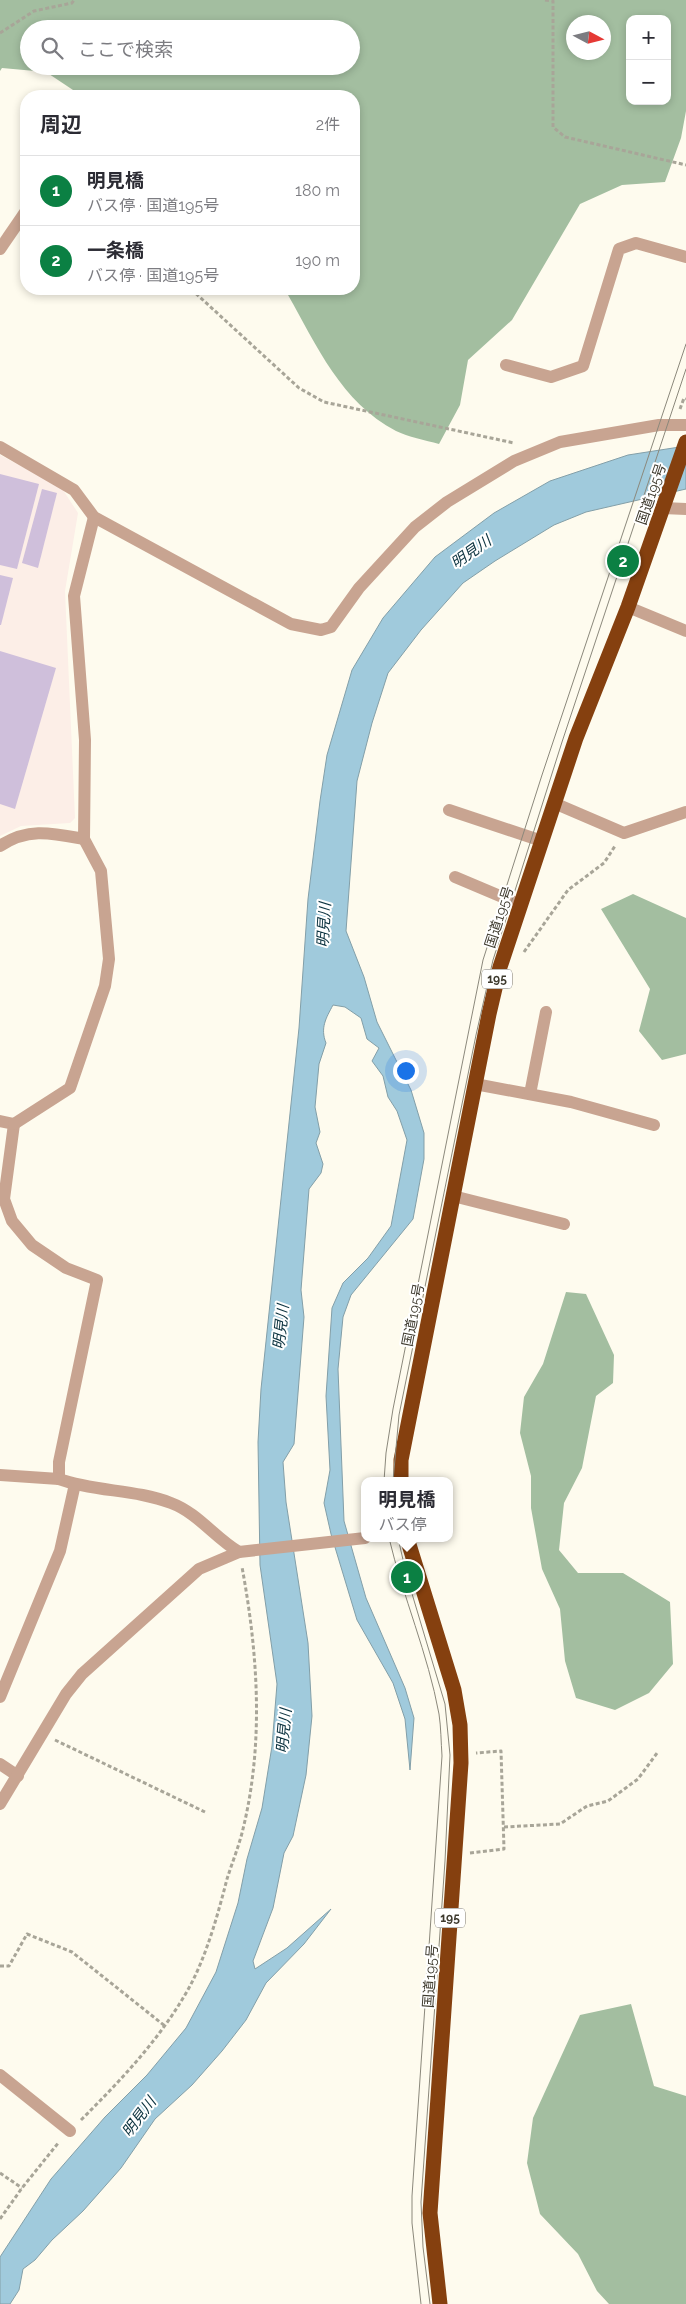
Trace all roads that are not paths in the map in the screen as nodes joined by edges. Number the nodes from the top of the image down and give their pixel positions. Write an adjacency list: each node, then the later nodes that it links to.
1 (20, 220): 2 (street)
2 (0, 249)
3 (686, 257): 4 (street)
4 (506, 365)
5 (686, 425): 10 (street)
6 (686, 442): 8 (highway, 国道195号 / 195)
7 (0, 447): 10 (street)
8 (666, 503): 9 (street); 11 (highway, 国道195号 / 195)
9 (686, 509)
10 (94, 517): 16 (street)
11 (628, 607): 12 (street); 13 (highway, 国道195号 / 195)
12 (686, 631)
13 (554, 803): 15 (street); 17 (highway, 国道195号 / 195)
14 (450, 810): 17 (street)
15 (686, 812)
16 (84, 839): 18 (street); 25 (street)
17 (542, 841): 20 (highway, 国道195号 / 195)
18 (0, 846)
19 (455, 877): 20 (street)
20 (521, 905): 22 (highway, 国道195号 / 195)
21 (546, 1012): 23 (street)
22 (475, 1084): 23 (street); 27 (highway, 国道195号 / 195)
23 (530, 1094): 26 (street)
24 (0, 1121): 25 (street)
25 (14, 1124): 31 (street)
26 (654, 1125)
27 (453, 1196): 28 (street); 30 (highway, 国道195号 / 195)
28 (564, 1224)
29 (0, 1475): 31 (street)
30 (401, 1477)
31 (60, 1479): 32 (street)
32 (75, 1484): 35 (street); 36 (street)
33 (361, 1539): 35 (street)
34 (408, 1542): 42 (highway, 国道195号 / 195)
35 (239, 1552): 38 (street)
36 (0, 1697)
37 (0, 1764): 38 (street)
38 (18, 1776): 39 (street)
39 (0, 1804)
40 (0, 2075): 41 (street)
41 (70, 2131)
42 (440, 2304)

